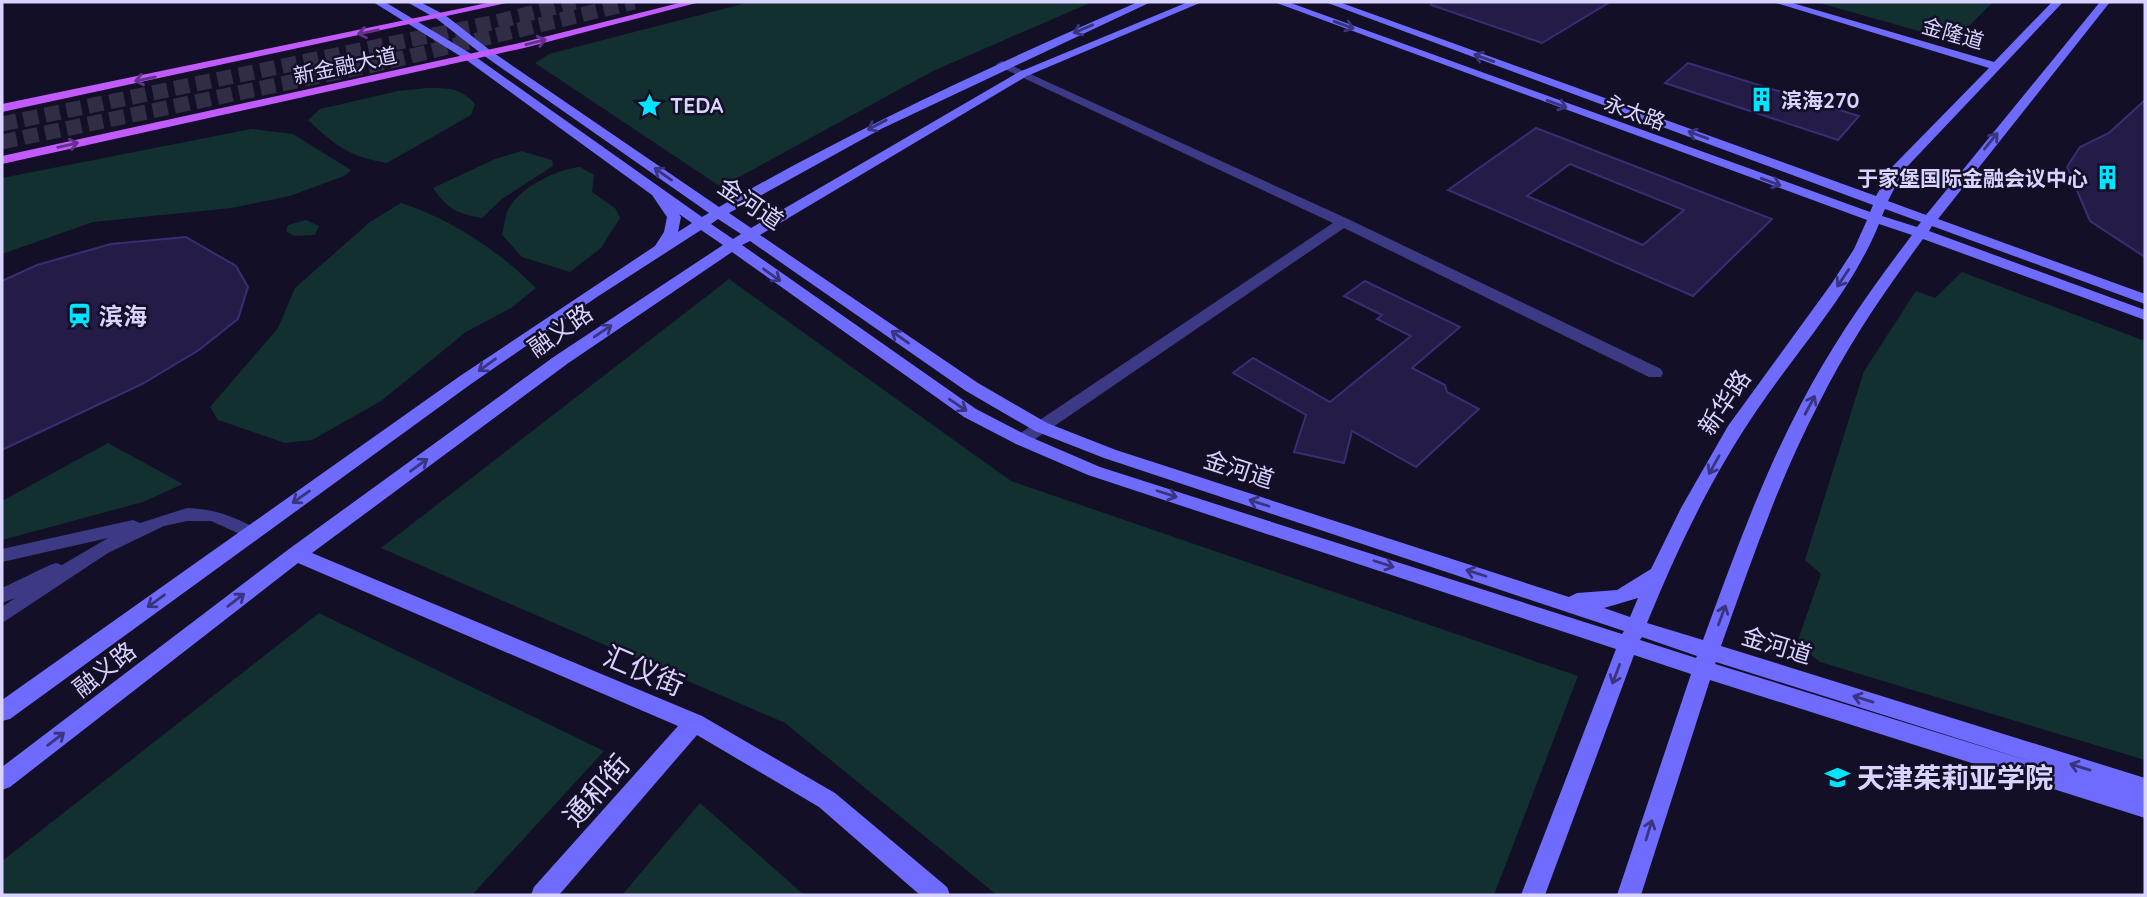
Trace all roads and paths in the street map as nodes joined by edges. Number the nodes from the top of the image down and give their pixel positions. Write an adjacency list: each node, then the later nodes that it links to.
1 (378, 2): 13 (street)
2 (412, 2): 12 (street, 金河道)
3 (506, 2): 12 (main road, 新金融大道)
4 (695, 2): 14 (main road, 新金融大道, one-way to 4)
5 (1146, 2): 16 (street, 融义路, one-way to 16)
6 (1197, 2): 18 (street, 融义路)
7 (1279, 2): 22 (street, 永太路, one-way to 22)
8 (1330, 2): 22 (street, 永太路, one-way to 8)
9 (1778, 2): 17 (street, 金隆道)
10 (2058, 2): 17 (street, 新华路)
11 (2105, 2): 26 (street, one-way to 11)
12 (441, 17): 13 (main road, 新金融大道); 14 (street, 金河道)
13 (414, 22): 15 (street); 19 (main road, 新金融大道, one-way to 19)
14 (487, 53): 15 (main road, 新金融大道); 23 (street, 金河道, one-way to 14)
15 (469, 57): 20 (main road, 新金融大道, one-way to 15); 21 (street, 金河道)
16 (1002, 64): 18 (street); 23 (street, 融义路, one-way to 23)
17 (1996, 66): 22 (street, 新华路)
18 (1023, 74): 24 (street); 27 (street, 融义路)
19 (2, 108)
20 (2, 160)
21 (657, 192): 25 (street, 金河道); 28 (street)
22 (1878, 211): 26 (street, 永太路); 39 (street, 新华路, one-way to 39)
23 (719, 213): 25 (street, 融义路); 27 (street, 金河道)
24 (1343, 222): 31 (street); 32 (street)
25 (701, 224): 27 (street, 金河道); 28 (street, 融义路)
26 (1922, 226): 29 (street, 永太路); 30 (street, 永太路); 44 (street, one-way to 26)
27 (736, 241): 28 (street); 32 (street, 金河道, one-way to 27); 33 (street, 金河道, one-way to 33); 37 (street, 融义路, one-way to 27)
28 (645, 258): 35 (street, 融义路, one-way to 35)
29 (2145, 299)
30 (2145, 315)
31 (1655, 373)
32 (1041, 427): 33 (street); 40 (street, 金河道, one-way to 32)
33 (1022, 440): 43 (street, 金河道, one-way to 43)
34 (172, 517): 35 (lane); 36 (lane); 38 (lane)
35 (251, 533): 45 (street, 融义路, one-way to 45)
36 (108, 545): 41 (lane); 42 (lane)
37 (296, 554): 46 (street, 汇仪街); 47 (street, 融义路, one-way to 37)
38 (2, 555)
39 (1664, 567): 40 (street); 43 (street, 新华路)
40 (1541, 594): 43 (street, 金河道)
41 (2, 596)
42 (2, 616)
43 (1631, 635): 44 (street, 金河道); 52 (street, 新华路, one-way to 52)
44 (1706, 660): 48 (street, 金河道, one-way to 44); 49 (street, 金河道); 53 (street, one-way to 44)
45 (2, 712)
46 (694, 723): 50 (street, 通和街); 51 (street, 汇仪街)
47 (2, 780)
48 (2145, 788)
49 (2145, 808)
50 (544, 895)
51 (937, 895)
52 (1533, 895)
53 (1629, 895)

